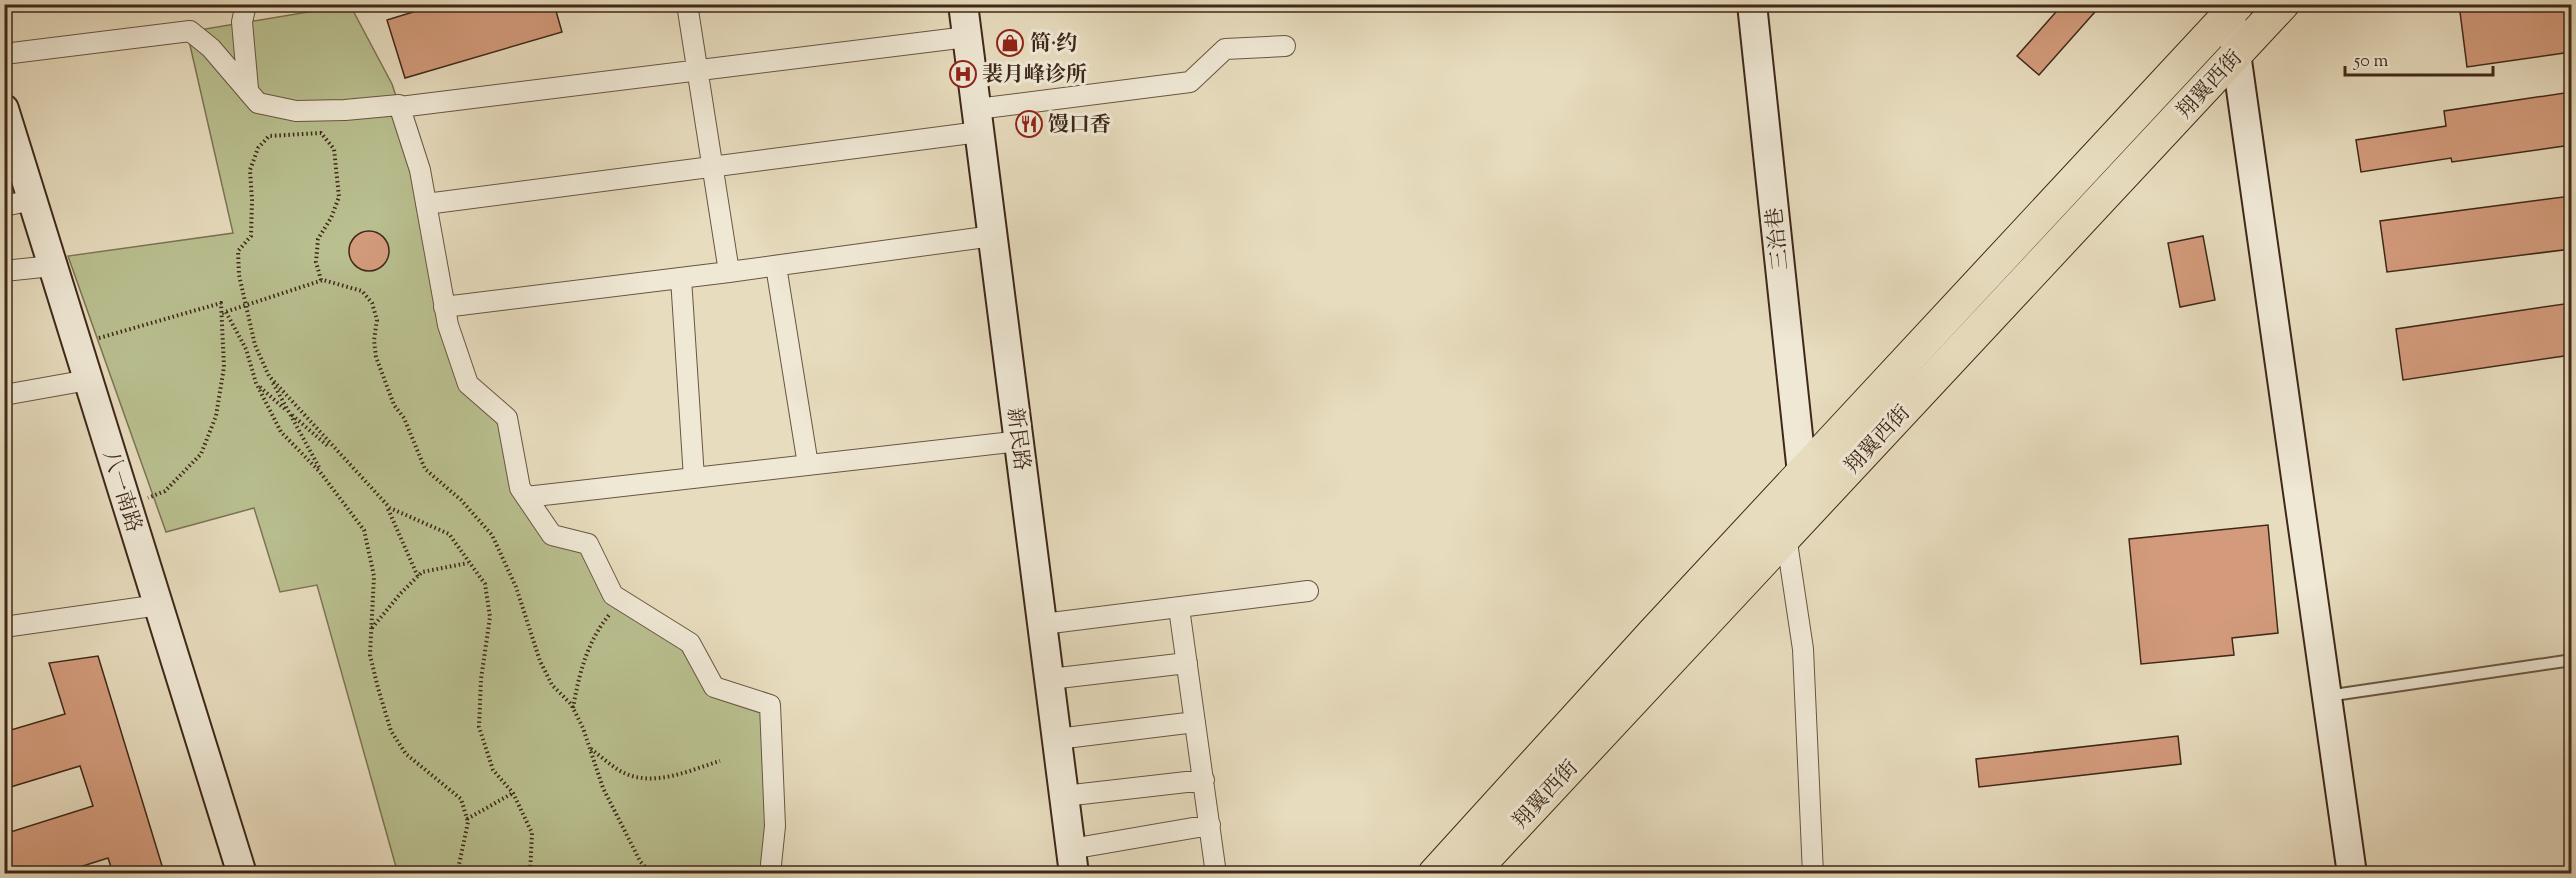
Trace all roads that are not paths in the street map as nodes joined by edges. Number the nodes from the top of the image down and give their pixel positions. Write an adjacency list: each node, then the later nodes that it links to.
1 (246, 4): 12 (street)
2 (687, 4): 11 (street)
3 (963, 4): 7 (street, 新民路)
4 (1752, 4): 30 (street, 三治巷)
5 (2283, 4): 10 (main road, 翔翼西街)
6 (2233, 7): 10 (street); 30 (main road, 翔翼西街)
7 (967, 37): 11 (street); 14 (street, 新民路)
8 (1286, 46): 14 (street)
9 (4, 54): 12 (street)
10 (2236, 55): 33 (main road, 翔翼西街); 42 (street)
11 (697, 70): 13 (street); 16 (street)
12 (248, 89): 13 (street)
13 (400, 108): 18 (street)
14 (978, 121): 16 (street); 19 (street, 新民路)
15 (6, 132): 17 (street, 八一南路)
16 (712, 166): 18 (street); 23 (street)
17 (19, 203): 21 (street, 八一南路)
18 (426, 204): 25 (street)
19 (993, 236): 20 (street); 28 (street, 新民路)
20 (776, 266): 23 (street); 29 (street)
21 (46, 267): 22 (street); 26 (street, 八一南路); 26 (street, 八一南路)
22 (4, 271)
23 (729, 272): 24 (street)
24 (681, 278): 25 (street); 31 (street)
25 (444, 307): 32 (street)
26 (81, 382): 27 (street); 35 (street, 八一南路); 35 (street, 八一南路)
27 (4, 394)
28 (1020, 441): 29 (street); 37 (street, 新民路)
29 (808, 465): 31 (street)
30 (1802, 473): 53 (main road, 翔翼西街)
31 (694, 478): 32 (street)
32 (526, 497): 51 (street)
33 (1786, 536): 54 (main road, 翔翼西街); 55 (street)
34 (1308, 591): 36 (street)
35 (151, 607): 38 (street); 49 (street, 八一南路); 50 (street, 八一南路)
36 (1179, 608): 37 (street); 40 (street)
37 (1043, 624): 41 (street, 新民路)
38 (4, 627)
39 (2571, 660): 42 (lane)
40 (1187, 663): 41 (street); 43 (street)
41 (1050, 679): 44 (street, 新民路)
42 (2327, 696): 56 (street)
43 (1195, 722): 44 (street); 45 (street)
44 (1057, 739): 46 (street, 新民路)
45 (1204, 780): 46 (street); 47 (street)
46 (1064, 796): 48 (street, 新民路)
47 (1210, 825): 48 (street); 52 (street)
48 (1072, 861)
49 (224, 873)
50 (242, 873)
51 (770, 873)
52 (1216, 873)
53 (1434, 873)
54 (1471, 873)
55 (1813, 873)
56 (2352, 873)

